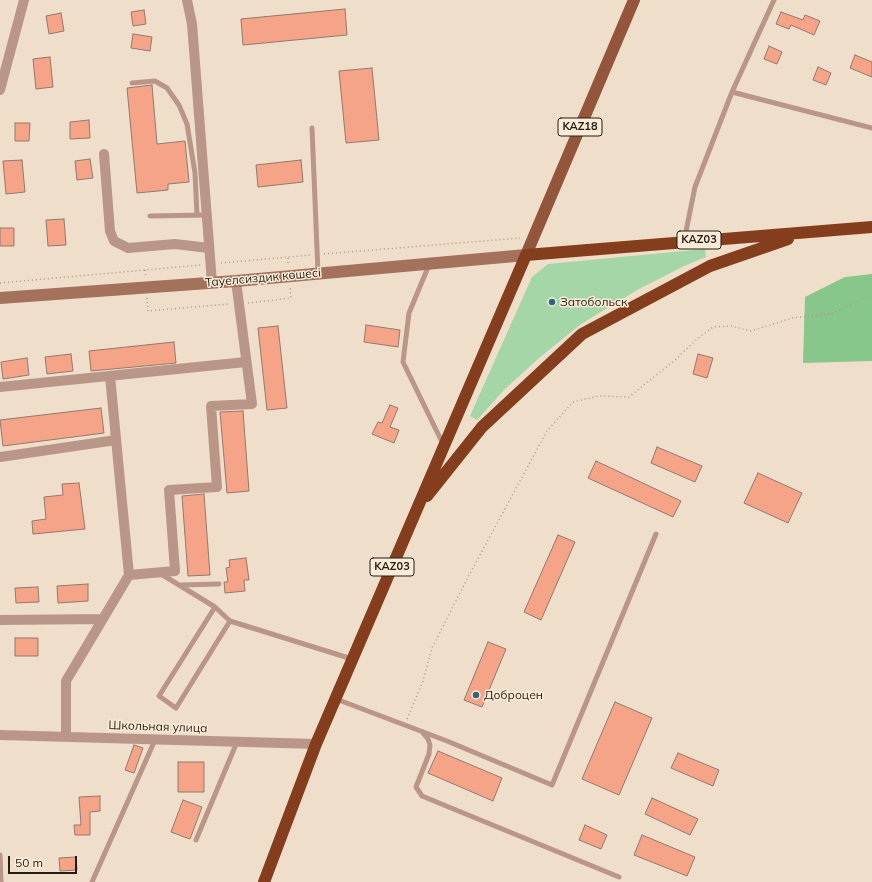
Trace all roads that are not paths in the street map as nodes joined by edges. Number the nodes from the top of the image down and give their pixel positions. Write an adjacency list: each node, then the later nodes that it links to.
1 (24, 0): 6 (street)
2 (187, 0): 11 (street)
3 (634, 0): 17 (main road, KAZ18)
4 (774, 0): 7 (lane)
5 (132, 83): 11 (lane)
6 (0, 90)
7 (732, 92): 9 (lane); 15 (lane)
8 (312, 128): 19 (lane)
9 (872, 128)
10 (104, 154): 16 (street)
11 (202, 215): 12 (lane); 16 (street)
12 (150, 216)
13 (872, 228): 14 (highway, KАZ03)
14 (802, 234): 15 (highway, KАZ03); 29 (highway, KАZ03)
15 (684, 241): 17 (highway, KАZ03)
16 (209, 248): 21 (street)
17 (526, 254): 18 (street, Тауелсиздик көшесі); 27 (highway, KАZ03)
18 (429, 265): 19 (street, Тауелсиздик көшесі); 27 (lane)
19 (318, 274): 20 (street, Тауелсиздик көшесі)
20 (236, 281): 21 (street, Тауелсиздик көшесі); 23 (street)
21 (212, 283): 22 (street, Тауелсиздик көшесі)
22 (0, 298)
23 (246, 362): 24 (street); 31 (street)
24 (110, 376): 25 (street); 26 (street)
25 (0, 387)
26 (116, 440): 28 (street); 32 (street)
27 (444, 446): 29 (highway, KАZ03)
28 (0, 457)
29 (416, 509): 39 (highway, KАZ03)
30 (656, 534): 41 (lane)
31 (159, 573): 32 (street); 34 (lane)
32 (129, 575): 36 (street)
33 (219, 584): 34 (lane)
34 (180, 585): 35 (lane)
35 (215, 607): 38 (lane); 38 (lane)
36 (103, 618): 37 (street); 43 (street)
37 (0, 620)
38 (230, 621): 39 (lane)
39 (352, 659): 40 (highway, KАZ03)
40 (335, 699): 41 (lane); 46 (highway, KАZ03)
41 (421, 731): 49 (lane)
42 (0, 735): 43 (street, Школьная улица)
43 (66, 737): 44 (street, Школьная улица)
44 (155, 740): 45 (street, Школьная улица); 51 (lane)
45 (237, 742): 46 (street, Школьная улица); 47 (lane)
46 (316, 744): 52 (highway, KАZ03)
47 (196, 840)
48 (0, 855): 50 (lane)
49 (619, 877)
50 (1, 882)
51 (92, 882)
52 (264, 882)

